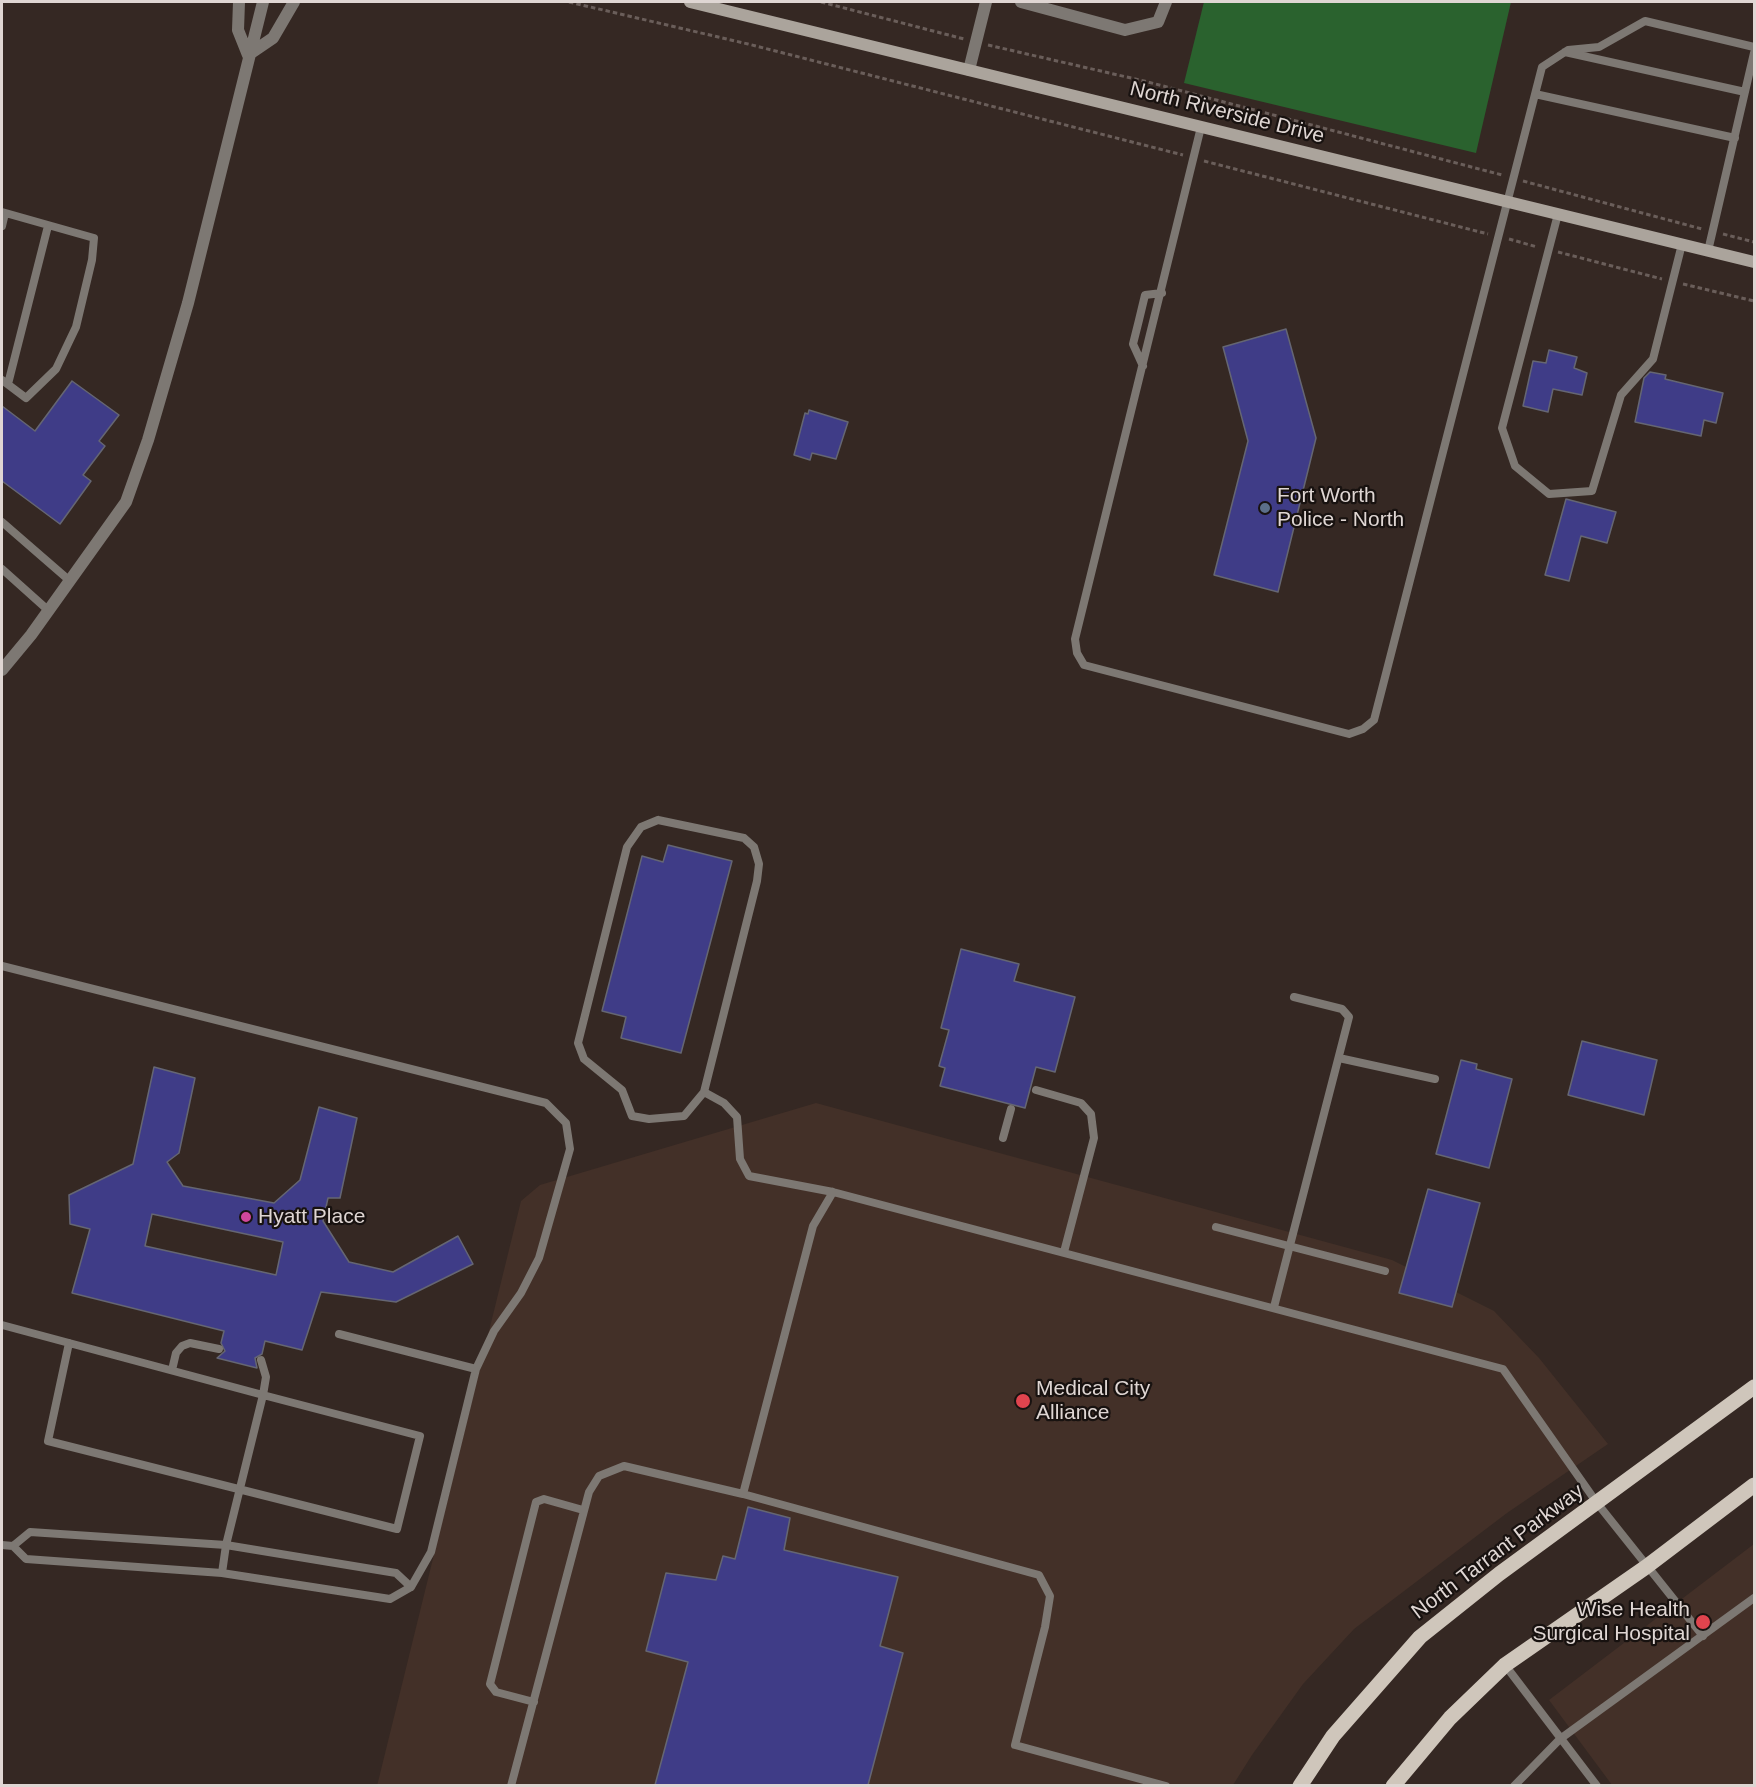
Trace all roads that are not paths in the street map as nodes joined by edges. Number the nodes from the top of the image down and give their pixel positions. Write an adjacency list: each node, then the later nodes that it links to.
1 (239, 2): 11 (street)
2 (263, 2): 11 (street)
3 (294, 2): 11 (street)
4 (690, 2): 12 (main road, North Riverside Drive)
5 (986, 2): 12 (street)
6 (1021, 2): 7 (street)
7 (1166, 2)
8 (1755, 47): 9 (lane)
9 (1564, 52): 13 (lane); 14 (lane)
10 (1755, 53): 13 (lane)
11 (248, 55): 30 (street)
12 (969, 70): 15 (main road, North Riverside Drive)
13 (1745, 92): 16 (lane)
14 (1535, 94): 16 (lane); 17 (lane)
15 (1201, 127): 17 (main road, North Riverside Drive); 25 (lane)
16 (1735, 138): 23 (lane)
17 (1506, 201): 19 (main road, North Riverside Drive); 26 (lane)
18 (3, 213): 20 (lane); 21 (lane)
19 (1558, 214): 22 (main road, North Riverside Drive); 22 (lane)
20 (2, 226)
21 (48, 226): 27 (lane); 27 (lane)
22 (1682, 244): 23 (main road, North Riverside Drive)
23 (1708, 251): 24 (main road, North Riverside Drive)
24 (1755, 262)
25 (1162, 293): 26 (lane); 26 (lane)
26 (1143, 366)
27 (5, 382)
28 (2, 522): 30 (lane)
29 (2, 569): 31 (lane)
30 (70, 580): 31 (street)
31 (48, 610): 32 (street)
32 (2, 670)
33 (2, 966): 52 (lane)
34 (1294, 996): 35 (lane)
35 (1339, 1058): 36 (lane); 43 (lane)
36 (1435, 1079)
37 (1036, 1090): 44 (lane)
38 (704, 1092): 38 (lane); 41 (lane)
39 (1011, 1109): 40 (lane)
40 (1003, 1138)
41 (833, 1192): 44 (lane); 58 (lane)
42 (1216, 1227): 43 (lane)
43 (1290, 1246): 45 (lane); 46 (lane)
44 (1064, 1252): 46 (lane)
45 (1385, 1271)
46 (1274, 1307): 59 (lane)
47 (2, 1325): 49 (lane)
48 (339, 1334): 52 (lane)
49 (69, 1343): 53 (lane); 57 (lane)
50 (219, 1350): 53 (lane)
51 (261, 1360): 55 (lane)
52 (476, 1369): 66 (lane)
53 (172, 1370): 55 (lane)
54 (1755, 1387): 59 (main road, North Tarrant Parkway)
55 (263, 1395): 57 (lane); 57 (lane)
56 (1755, 1485): 64 (main road)
57 (241, 1489): 62 (lane)
58 (743, 1494): 60 (lane); 73 (lane)
59 (1597, 1503): 64 (lane); 74 (main road, North Tarrant Parkway)
60 (583, 1510): 70 (lane); 70 (lane)
61 (2, 1545): 63 (lane)
62 (226, 1545): 63 (lane); 65 (lane); 66 (lane)
63 (13, 1546): 65 (lane)
64 (1646, 1566): 68 (lane); 69 (main road)
65 (222, 1573): 66 (lane)
66 (411, 1587)
67 (1755, 1598): 68 (lane)
68 (1703, 1636): 71 (lane)
69 (1505, 1665): 71 (lane); 75 (main road)
70 (534, 1702): 72 (lane)
71 (1560, 1739): 76 (lane); 77 (lane)
72 (511, 1785)
73 (1166, 1785)
74 (1300, 1785)
75 (1393, 1785)
76 (1514, 1785)
77 (1597, 1785)

